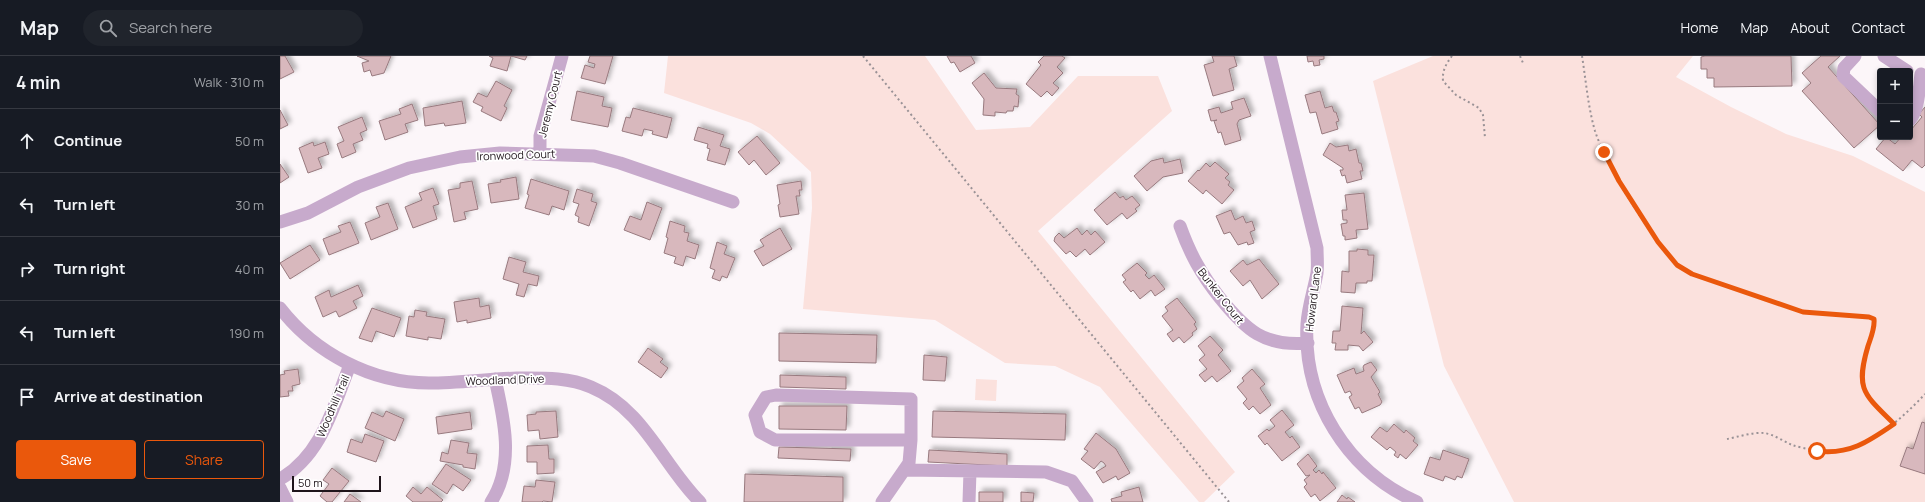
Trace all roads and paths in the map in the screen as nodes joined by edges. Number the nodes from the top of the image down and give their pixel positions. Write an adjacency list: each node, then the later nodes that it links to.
1 (562, 56): 14 (street, Jeremy Court)
2 (863, 56): 36 (path)
3 (1270, 56): 19 (street, Howard Lane)
4 (1452, 56): 13 (path)
5 (1520, 56): 9 (path)
6 (1582, 56): 23 (path)
7 (1855, 56): 11 (street)
8 (1884, 56): 10 (street)
9 (1523, 63)
10 (1916, 72): 12 (street)
11 (1877, 108)
12 (1913, 114)
13 (1485, 138)
14 (540, 153): 15 (street, Ironwood Court); 16 (street, Ironwood Court)
15 (733, 202)
16 (280, 222)
17 (1180, 226): 19 (street, Bunker Court)
18 (280, 308): 20 (street, Woodland Drive)
19 (1308, 344): 37 (street, Howard Lane)
20 (350, 365): 21 (street, Woodland Drive); 28 (street, Woodhill Trail)
21 (495, 379): 31 (street); 32 (street, Woodland Drive)
22 (1925, 394): 23 (path)
23 (1894, 424): 24 (path)
24 (1727, 439)
25 (911, 440): 25 (street); 26 (street)
26 (904, 470): 27 (street); 33 (street)
27 (970, 471): 34 (street); 35 (street)
28 (280, 479)
29 (280, 488): 30 (street)
30 (287, 502)
31 (491, 502)
32 (700, 502)
33 (882, 502)
34 (969, 502)
35 (1087, 502)
36 (1229, 502)
37 (1417, 502)

